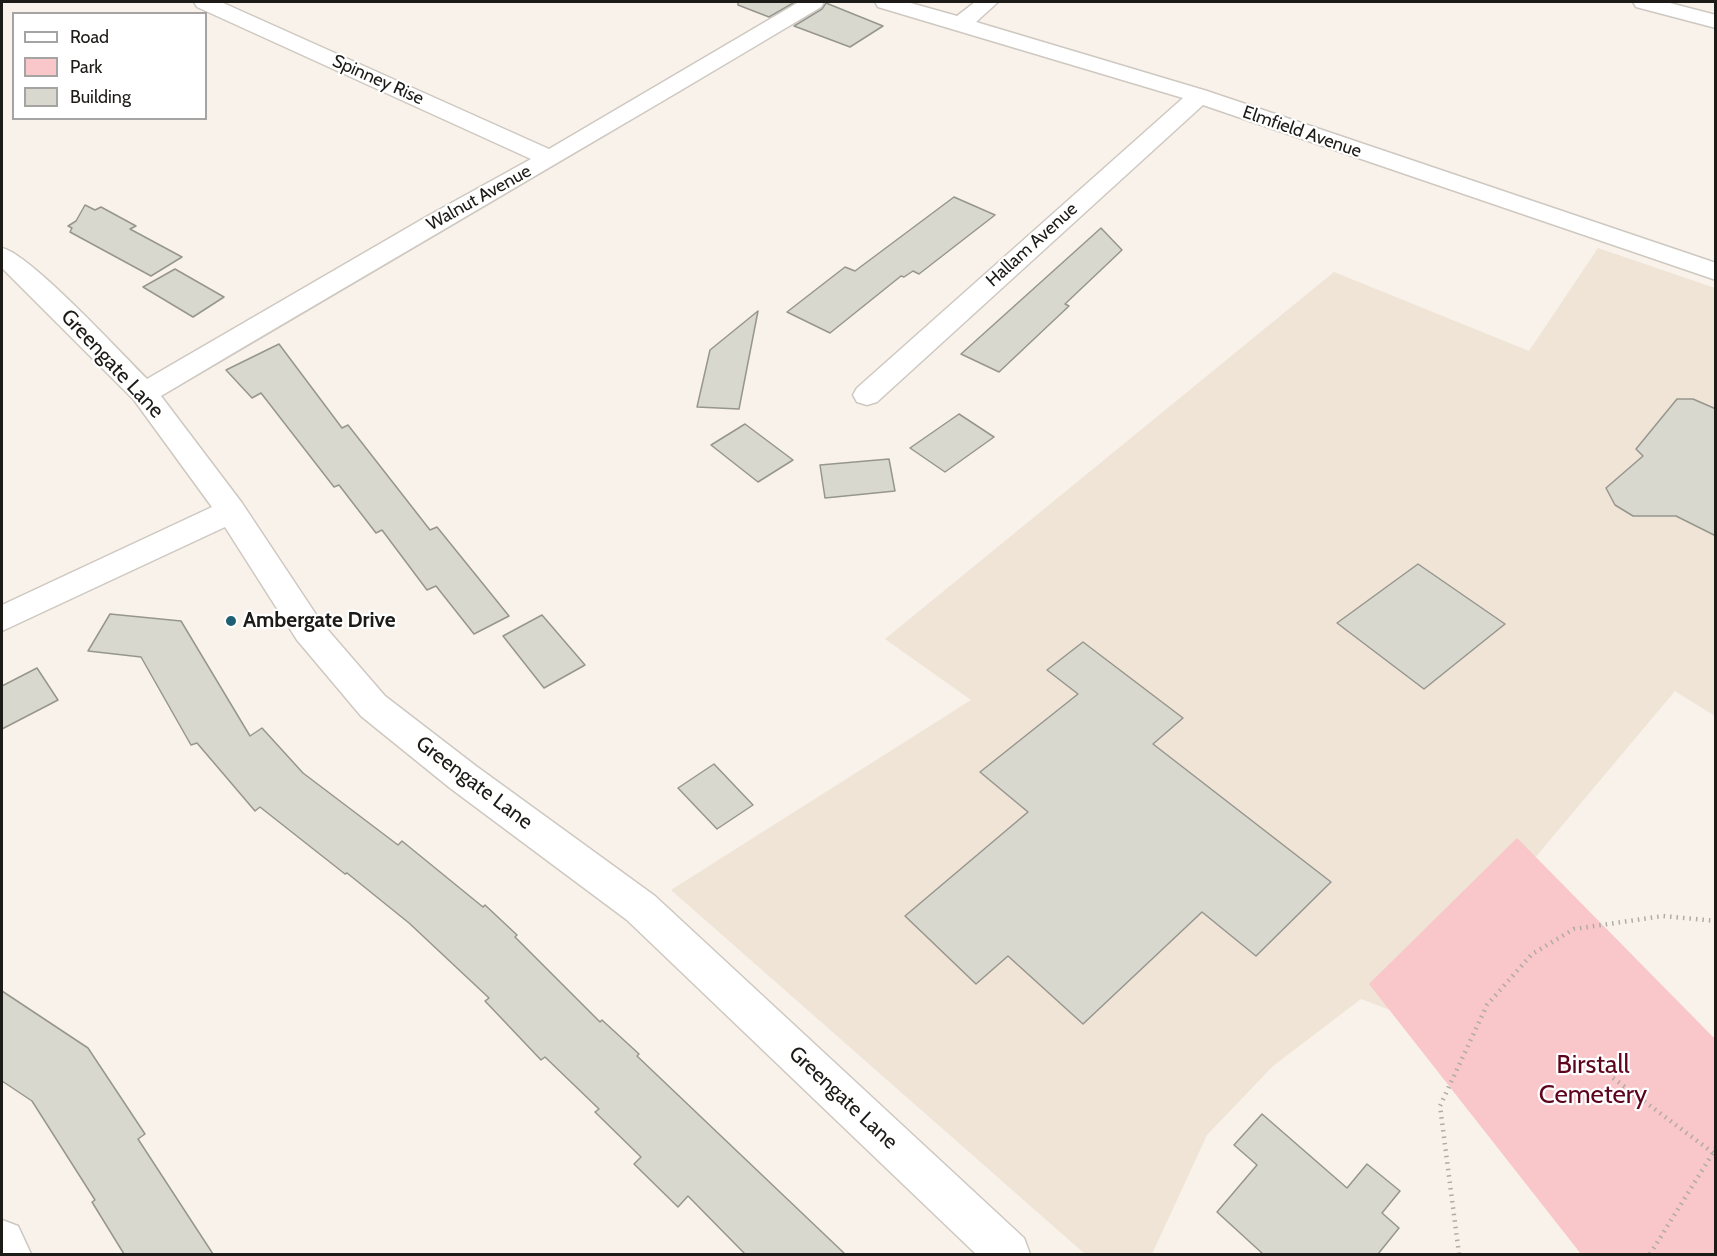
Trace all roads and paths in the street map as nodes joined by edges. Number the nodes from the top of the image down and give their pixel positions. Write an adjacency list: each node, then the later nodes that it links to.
1 (205, 2): 9 (street, Spinney Rise)
2 (813, 2): 9 (street, Walnut Avenue)
3 (886, 2): 7 (street, Elmfield Avenue)
4 (988, 2): 7 (street)
5 (1644, 2): 6 (street)
6 (1716, 22)
7 (961, 24): 8 (street, Elmfield Avenue)
8 (1199, 96): 11 (street, Elmfield Avenue); 13 (street, Hallam Avenue)
9 (550, 159): 12 (street, Walnut Avenue)
10 (2, 256): 12 (street, Greengate Lane)
11 (1716, 272)
12 (144, 393): 14 (street, Greengate Lane)
13 (867, 395)
14 (231, 511): 15 (street); 21 (street, Greengate Lane)
15 (2, 619)
16 (1716, 921): 22 (path)
17 (1613, 1078): 18 (path)
18 (1714, 1152): 23 (path)
19 (2, 1242): 20 (street)
20 (9, 1254)
21 (1008, 1254)
22 (1459, 1254)
23 (1650, 1254)

